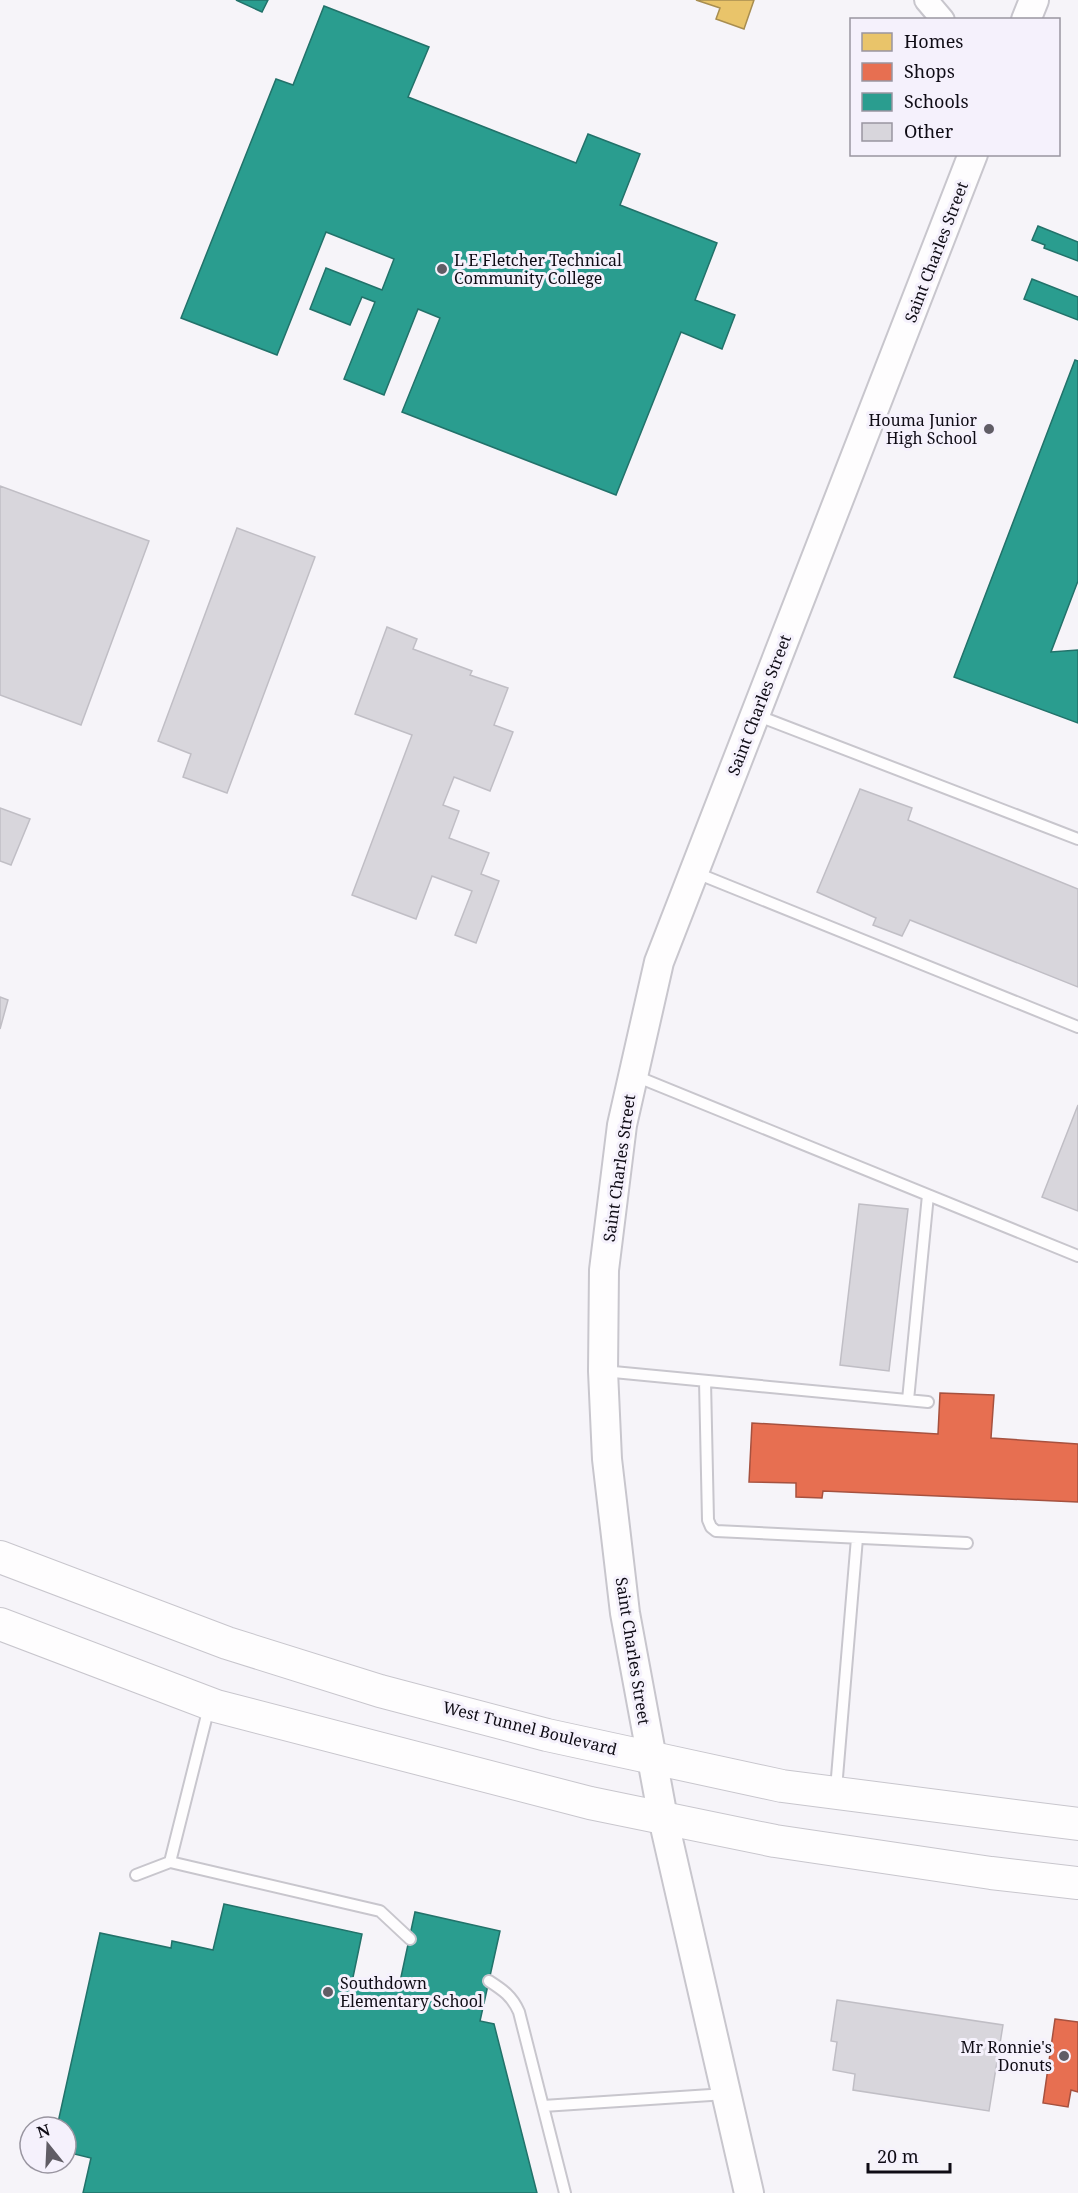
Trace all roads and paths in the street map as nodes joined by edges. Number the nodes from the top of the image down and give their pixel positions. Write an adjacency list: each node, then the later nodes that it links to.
1 (926, 0): 3 (street)
2 (1034, 0): 4 (street)
3 (941, 18)
4 (1027, 18)
5 (972, 156): 6 (street, Saint Charles Street)
6 (756, 715): 7 (lane); 8 (street, Saint Charles Street)
7 (1078, 839)
8 (694, 872): 9 (lane); 10 (street, Saint Charles Street)
9 (1078, 1027)
10 (633, 1075): 11 (lane); 13 (street, Saint Charles Street)
11 (928, 1195): 12 (lane); 15 (lane)
12 (1078, 1256)
13 (603, 1371): 14 (lane); 22 (street, Saint Charles Street)
14 (705, 1381): 15 (lane); 17 (lane)
15 (908, 1400): 16 (lane)
16 (928, 1402)
17 (857, 1538): 18 (lane); 23 (lane)
18 (967, 1543)
19 (0, 1557): 22 (main road, West Tunnel Boulevard)
20 (0, 1624): 21 (main road)
21 (210, 1703): 24 (main road); 26 (lane)
22 (650, 1757): 23 (main road, West Tunnel Boulevard); 24 (street, Saint Charles Street)
23 (836, 1794): 25 (main road, West Tunnel Boulevard)
24 (663, 1818): 28 (main road); 31 (street, Saint Charles Street)
25 (1078, 1824)
26 (170, 1862): 27 (lane); 29 (lane)
27 (136, 1875)
28 (1078, 1883)
29 (410, 1939)
30 (489, 1981): 32 (lane)
31 (726, 2094): 32 (lane); 34 (street, Saint Charles Street)
32 (543, 2106): 33 (lane)
33 (566, 2193)
34 (748, 2193)

